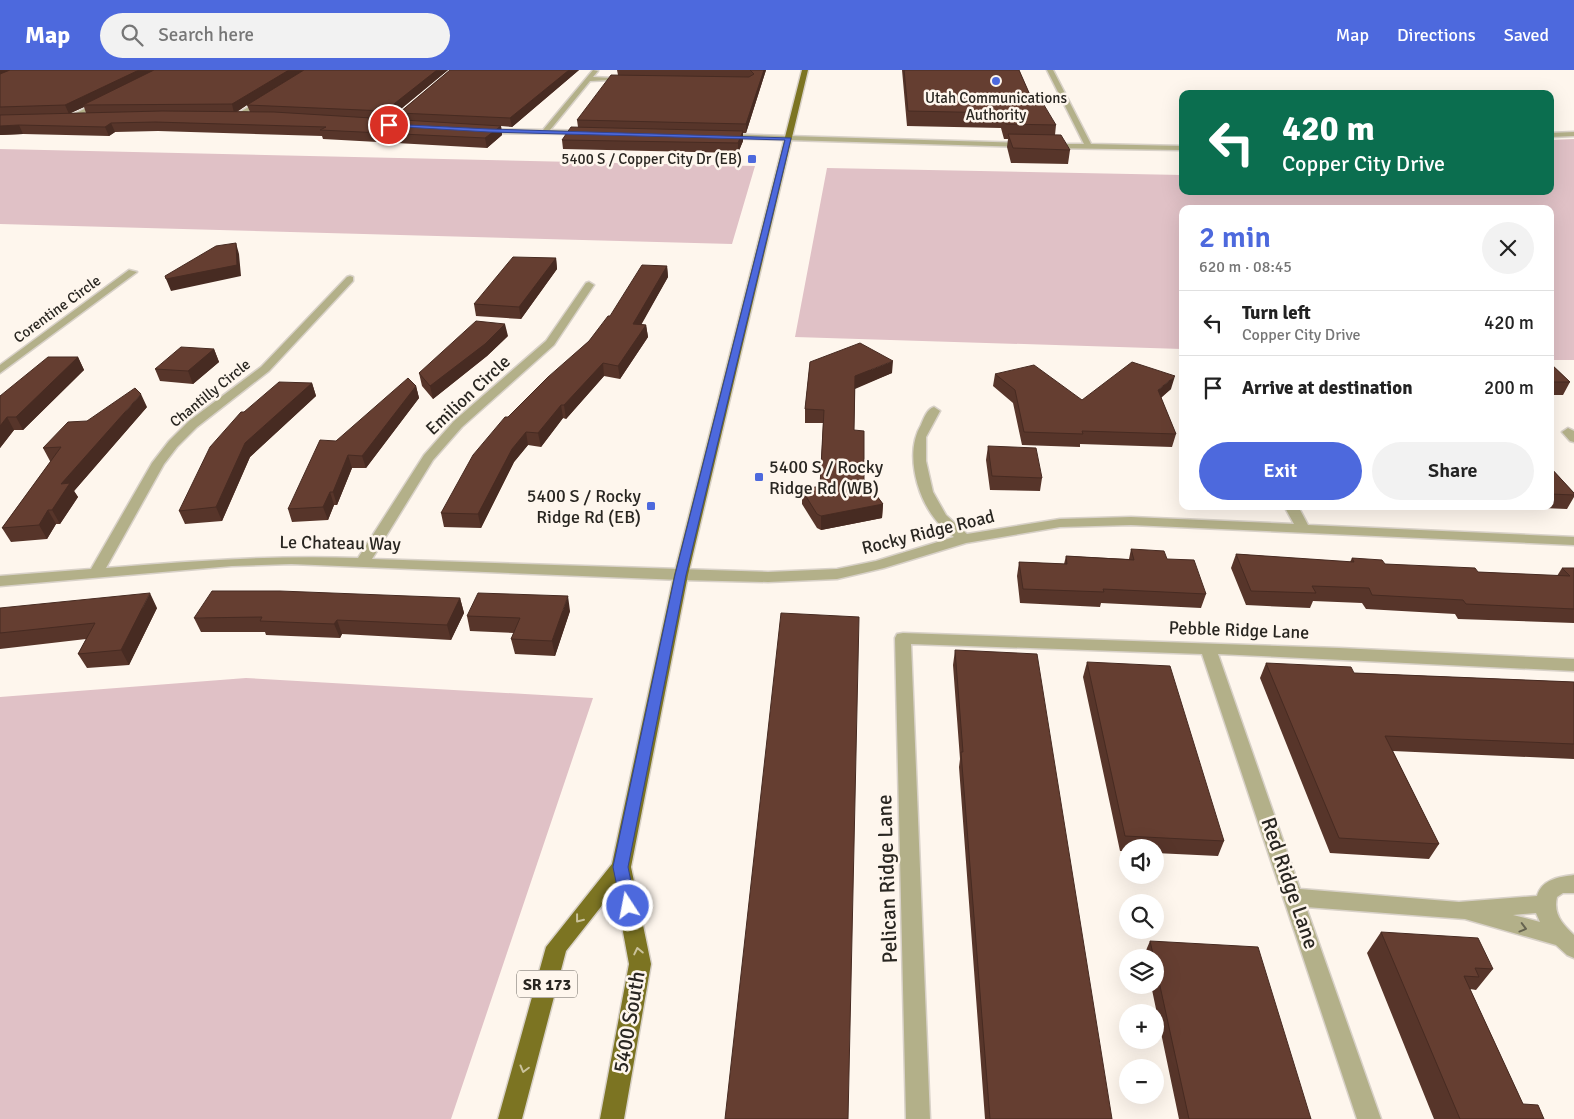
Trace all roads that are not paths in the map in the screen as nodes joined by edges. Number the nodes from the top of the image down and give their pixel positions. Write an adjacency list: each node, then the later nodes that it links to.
1 (596, 70): 4 (street)
2 (805, 70): 20 (main road, 5400 South / SR 173)
3 (1050, 70): 23 (street)
4 (589, 78): 5 (street); 15 (street)
5 (640, 80)
6 (114, 96): 11 (street)
7 (269, 96): 9 (street)
8 (227, 116): 9 (street)
9 (237, 116): 10 (street)
10 (252, 116)
11 (68, 118): 12 (street); 13 (street)
12 (87, 118)
13 (60, 119)
14 (475, 130): 15 (street)
15 (545, 132): 16 (street)
16 (595, 133)
17 (1574, 134): 18 (street)
18 (1554, 135)
19 (714, 136): 20 (street)
20 (788, 138): 21 (street); 36 (main road, 5400 South / SR 173)
21 (1033, 145)
22 (1042, 146): 23 (street)
23 (1088, 146): 24 (street)
24 (1179, 148)
25 (132, 272): 28 (street, Corentine Circle)
26 (350, 279): 35 (street, Chantilly Circle)
27 (589, 284): 34 (street, Emilion Circle)
28 (0, 370)
29 (934, 411): 32 (street)
30 (1293, 510): 31 (street)
31 (1303, 529): 32 (street, Rocky Ridge Road); 33 (street, Rocky Ridge Road)
32 (964, 538): 36 (street, Rocky Ridge Road)
33 (1574, 541)
34 (363, 562): 35 (street, Le Chateau Way); 36 (street, Le Chateau Way)
35 (96, 573): 37 (street, Le Chateau Way)
36 (680, 575): 41 (main road, 5400 South / SR 173)
37 (0, 581)
38 (904, 638): 39 (street, Pebble Ridge Lane); 49 (street, Pelican Ridge Lane)
39 (1208, 649): 40 (street, Pebble Ridge Lane); 43 (street, Red Ridge Lane)
40 (1574, 665)
41 (621, 867): 47 (main road, 5400 South / SR 173, one-way to 47); 48 (main road, 5400 South / SR 173, one-way to 41)
42 (1574, 884): 44 (street)
43 (1295, 897): 45 (street); 50 (street, Red Ridge Lane)
44 (1544, 904): 45 (street); 46 (street)
45 (1459, 911): 46 (street, one-way to 46)
46 (1568, 943)
47 (510, 1119)
48 (612, 1119)
49 (918, 1119)
50 (1370, 1119)

